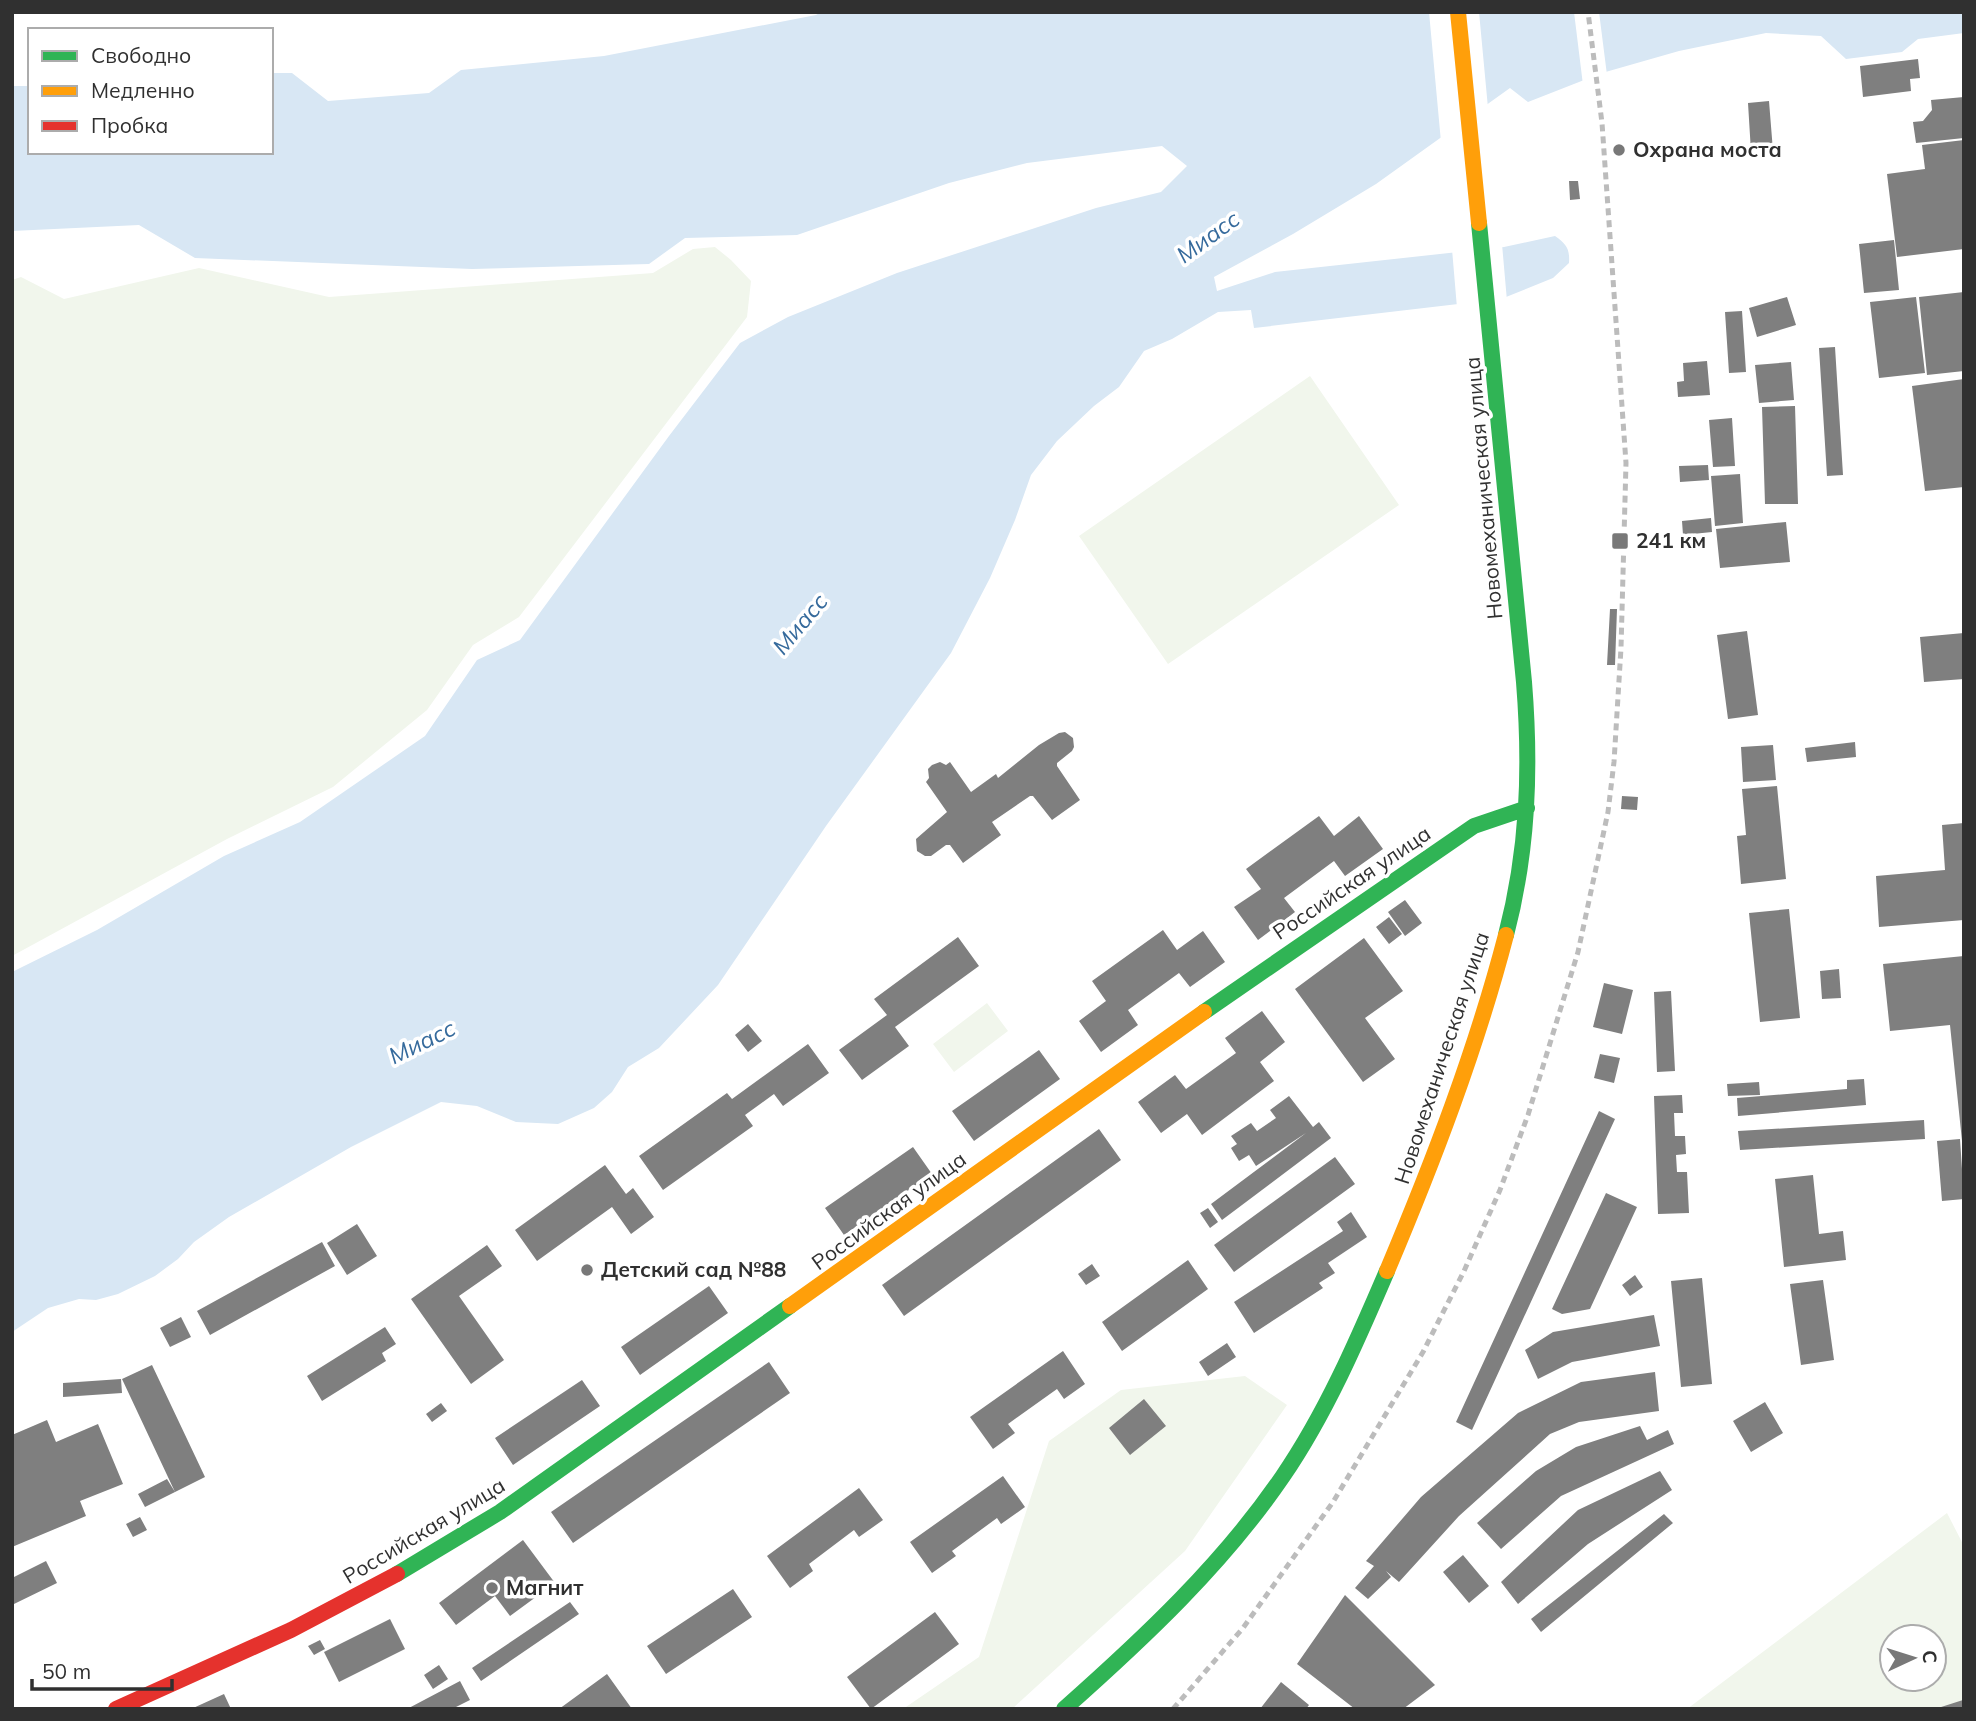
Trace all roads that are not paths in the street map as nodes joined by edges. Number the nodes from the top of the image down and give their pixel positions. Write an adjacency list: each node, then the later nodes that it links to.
1 (1458, 12): 2 (main road, Новомеханическая улица)
2 (1527, 808): 3 (main road, Российская улица); 4 (main road, Новомеханическая улица)
3 (116, 1709)
4 (1064, 1709)

